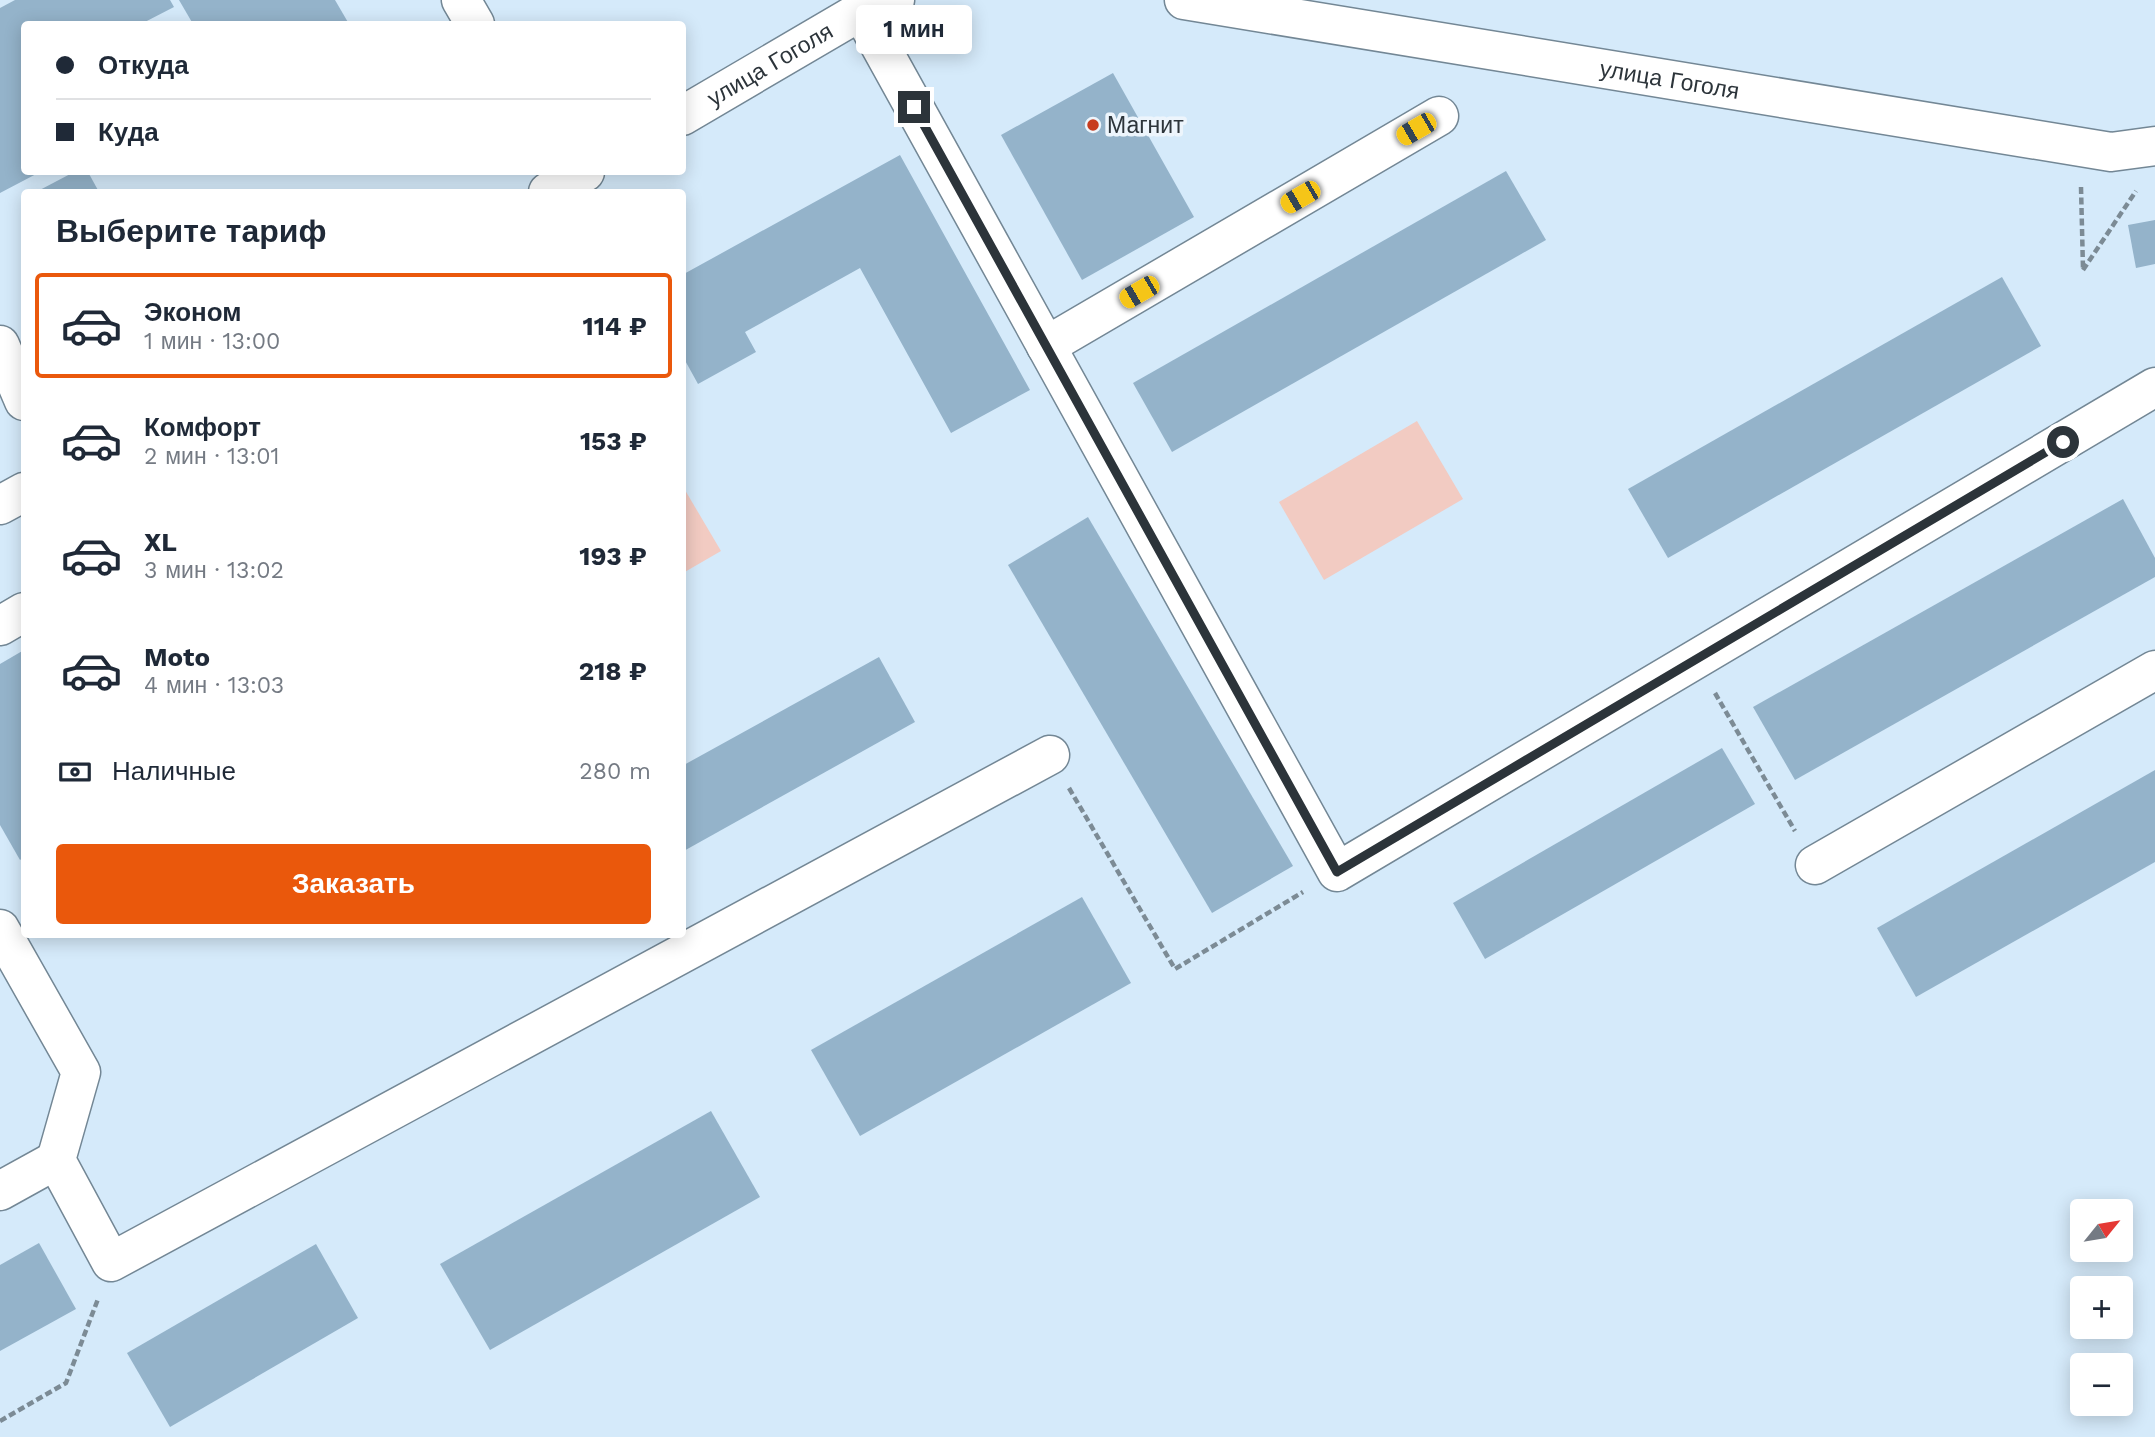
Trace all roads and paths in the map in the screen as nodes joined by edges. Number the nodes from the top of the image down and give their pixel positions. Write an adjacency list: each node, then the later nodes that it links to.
1 (461, 0): 4 (street)
2 (1184, 0): 7 (street, улица Гоголя)
3 (878, 6): 5 (street, улица Гоголя); 11 (street)
4 (473, 21)
5 (686, 114)
6 (1439, 116): 11 (street)
7 (2155, 146)
8 (2081, 181): 9 (path)
9 (2139, 187)
10 (0, 345): 13 (street)
11 (1046, 346): 22 (street)
12 (2155, 387): 18 (street)
13 (21, 394)
14 (21, 494): 15 (street)
15 (0, 505)
16 (21, 614): 17 (street)
17 (0, 626)
18 (1695, 660): 21 (path); 22 (street)
19 (2155, 670): 21 (street)
20 (1050, 755): 22 (path); 26 (street)
21 (1815, 865)
22 (1337, 872)
23 (0, 929): 24 (street)
24 (56, 1160): 25 (street); 26 (street)
25 (0, 1191)
26 (111, 1262): 27 (path)
27 (0, 1421)

